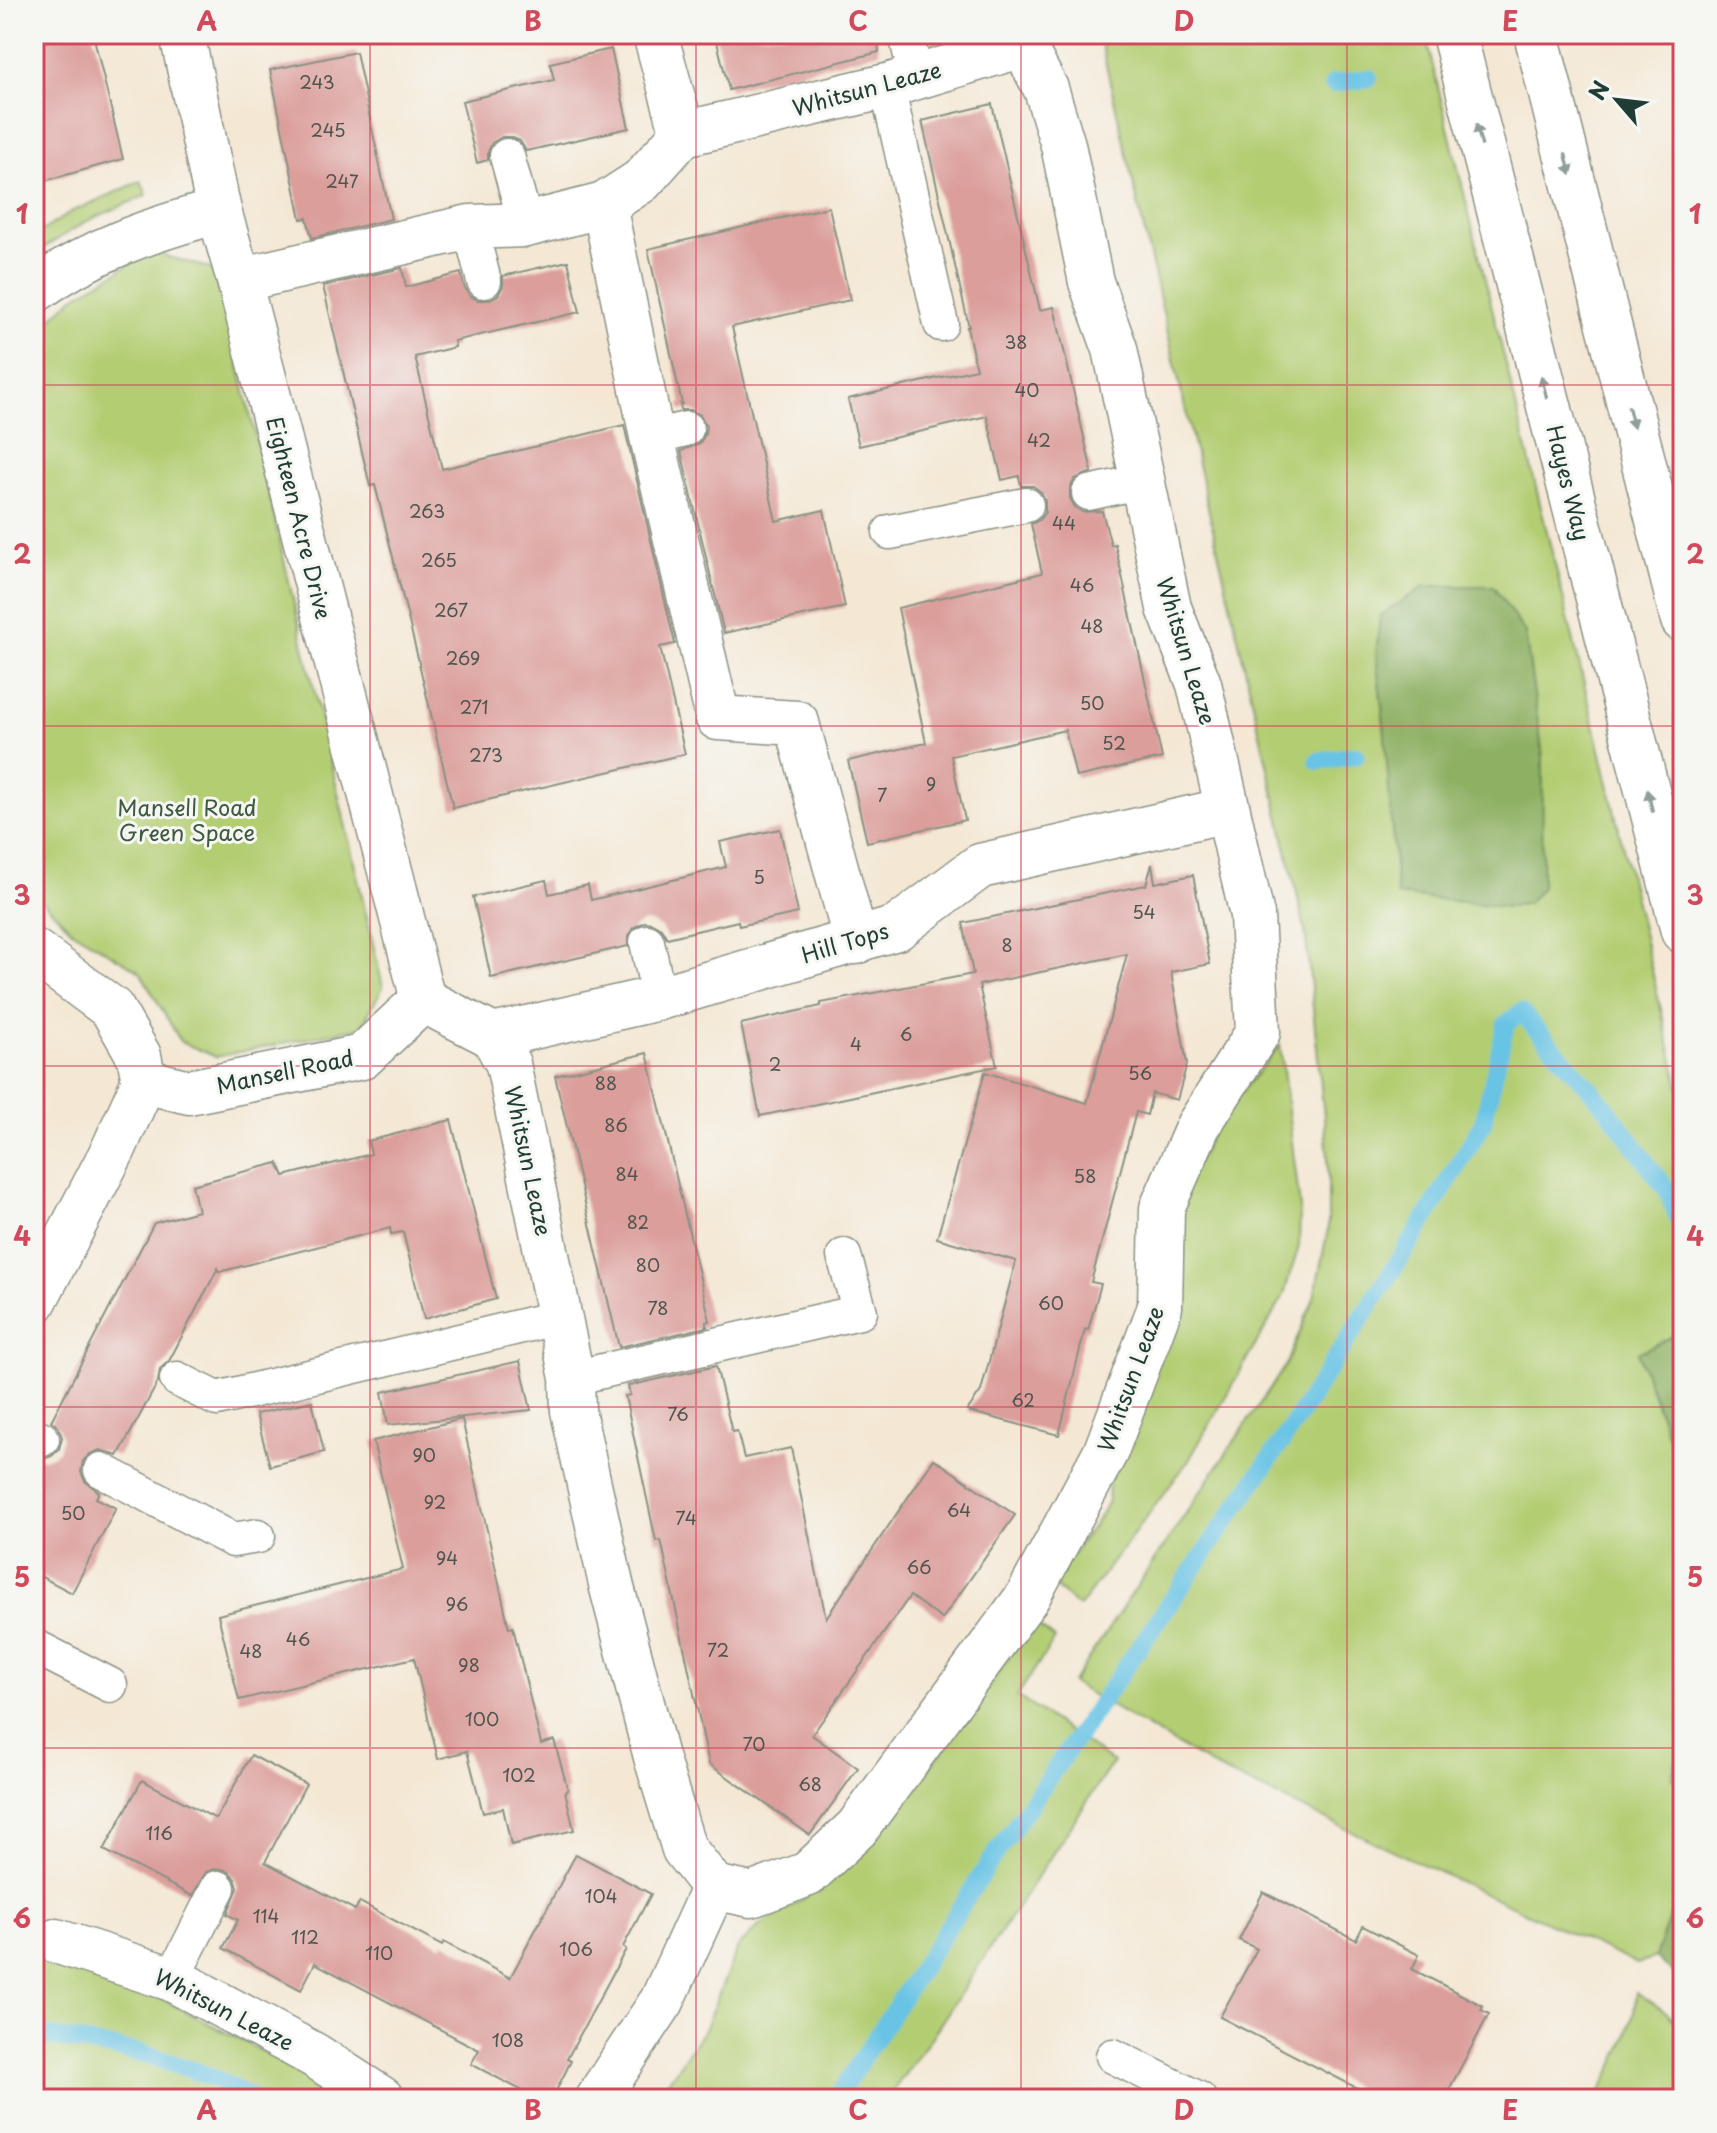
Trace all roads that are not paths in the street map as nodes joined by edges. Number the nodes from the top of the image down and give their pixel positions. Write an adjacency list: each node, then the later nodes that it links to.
1 (182, 34): 10 (street, Eighteen Acre Drive)
2 (655, 34): 7 (street)
3 (906, 34): 6 (lane)
4 (1454, 34): 24 (street, Hayes Way, one-way to 4)
5 (1536, 34): 21 (street, one-way to 21)
6 (902, 82): 7 (street, Whitsun Leaze); 16 (lane); 17 (street, Whitsun Leaze)
7 (683, 134): 9 (street)
8 (507, 156): 11 (lane)
9 (604, 205): 11 (street); 26 (street)
10 (219, 211): 13 (street, Eighteen Acre Drive); 15 (street)
11 (526, 225): 12 (street)
12 (470, 227): 13 (street); 14 (lane)
13 (239, 280): 29 (street, Eighteen Acre Drive)
14 (484, 281)
15 (34, 291)
16 (941, 324)
17 (1143, 481): 18 (lane); 23 (street, Whitsun Leaze)
18 (1089, 493)
19 (1026, 505): 20 (lane)
20 (890, 532)
21 (1675, 575): 22 (street)
22 (1683, 620)
23 (1227, 810): 26 (street, Hill Tops); 41 (street, Whitsun Leaze)
24 (1683, 931)
25 (647, 942): 28 (lane)
26 (856, 942): 28 (street, Hill Tops)
27 (34, 951): 31 (street)
28 (659, 998): 30 (street, Hill Tops)
29 (423, 1000): 30 (street); 31 (street, Mansell Road)
30 (493, 1036): 34 (street, Whitsun Leaze)
31 (144, 1081): 33 (street)
32 (844, 1256): 35 (lane)
33 (34, 1302)
34 (560, 1317): 35 (street, Whitsun Leaze); 36 (lane)
35 (572, 1378): 41 (street, Whitsun Leaze)
36 (177, 1379)
37 (101, 1470): 38 (lane)
38 (258, 1536)
39 (34, 1646): 40 (lane)
40 (110, 1685)
41 (714, 1887): 47 (street)
42 (218, 1888): 44 (lane)
43 (56, 1941): 44 (street, Whitsun Leaze)
44 (172, 1979): 46 (street, Whitsun Leaze)
45 (1113, 2056): 48 (lane)
46 (382, 2099)
47 (597, 2099)
48 (1199, 2099)

